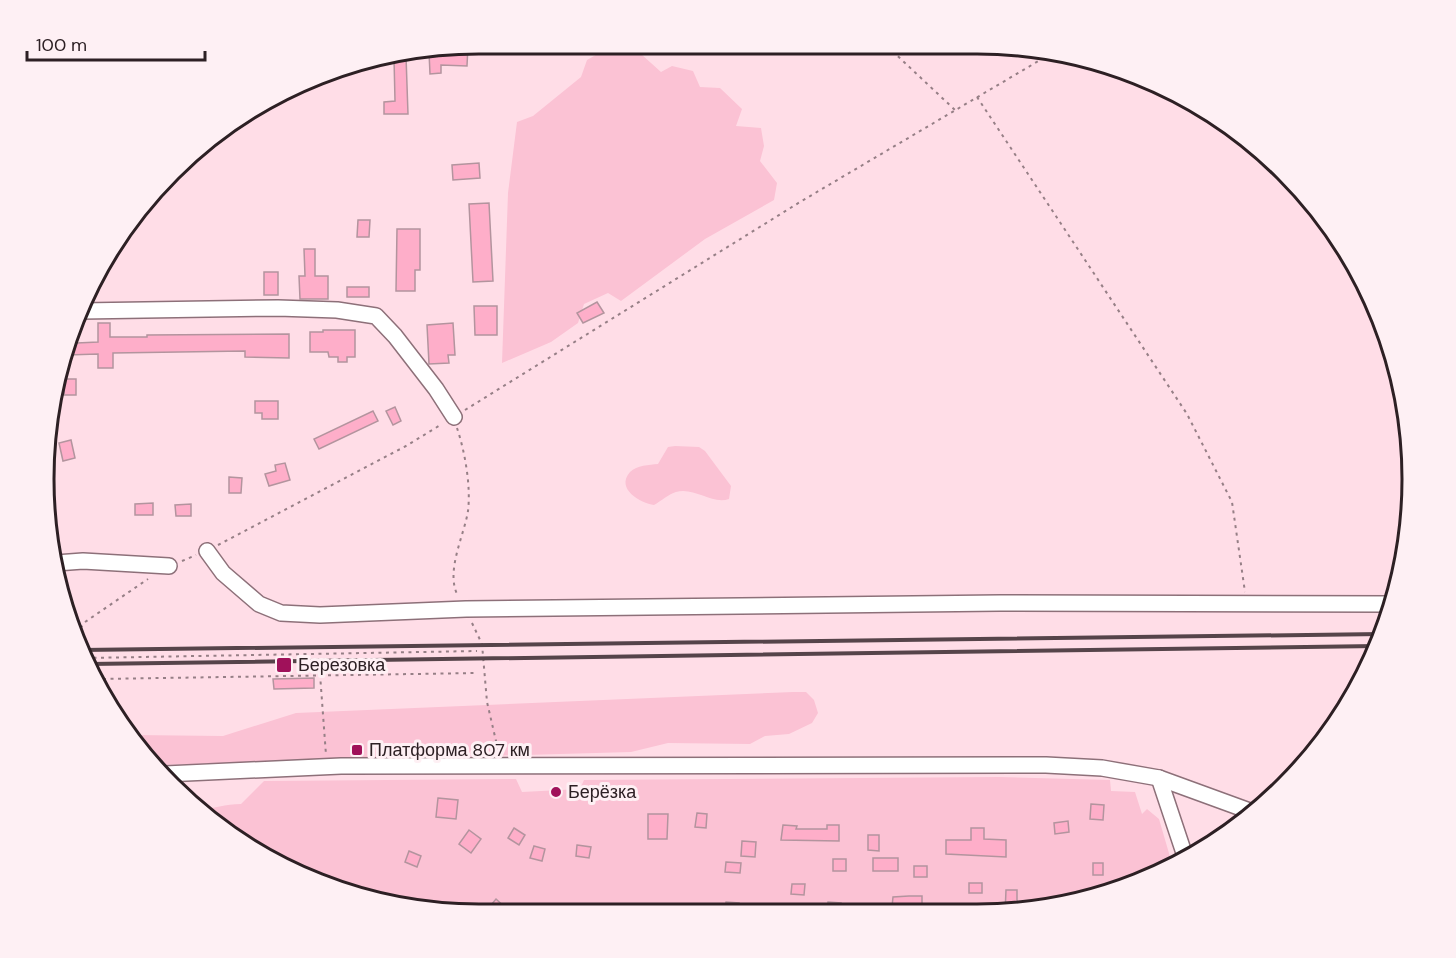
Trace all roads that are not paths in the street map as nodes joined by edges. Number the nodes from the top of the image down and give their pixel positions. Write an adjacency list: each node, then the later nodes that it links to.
1 (88, 311): 2 (street)
2 (454, 417)
3 (207, 551): 6 (street)
4 (62, 563): 5 (street)
5 (169, 566)
6 (1383, 604)
7 (172, 774): 8 (street)
8 (1159, 778): 9 (street); 10 (street)
9 (1244, 809)
10 (1183, 850)

